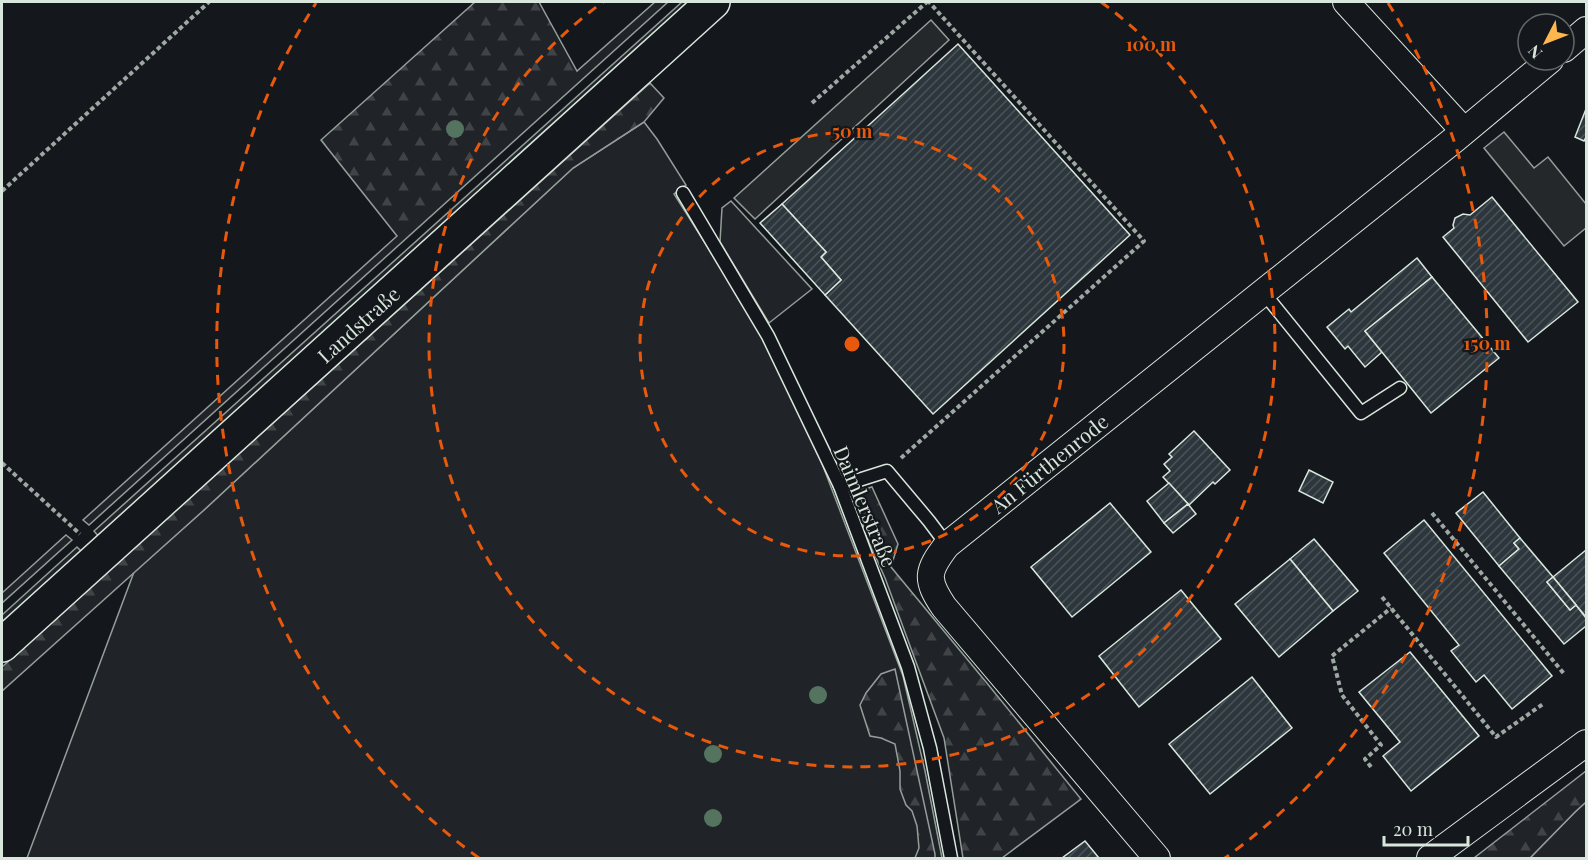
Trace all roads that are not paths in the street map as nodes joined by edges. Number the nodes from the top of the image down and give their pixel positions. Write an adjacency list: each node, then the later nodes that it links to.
1 (713, 2): 10 (street, Landstraße)
2 (1346, 2): 4 (street)
3 (1535, 72): 4 (street, An Fürthenrode)
4 (1464, 131): 6 (street, An Fürthenrode)
5 (683, 193): 8 (lane, Daimlerstraße)
6 (1263, 292): 7 (lane); 9 (street, An Fürthenrode)
7 (1400, 388)
8 (840, 486): 9 (lane); 12 (lane, Daimlerstraße)
9 (947, 545): 13 (street, An Fürthenrode)
10 (2, 645)
11 (1587, 742): 14 (street)
12 (951, 858)
13 (1157, 858)
14 (1430, 858)

